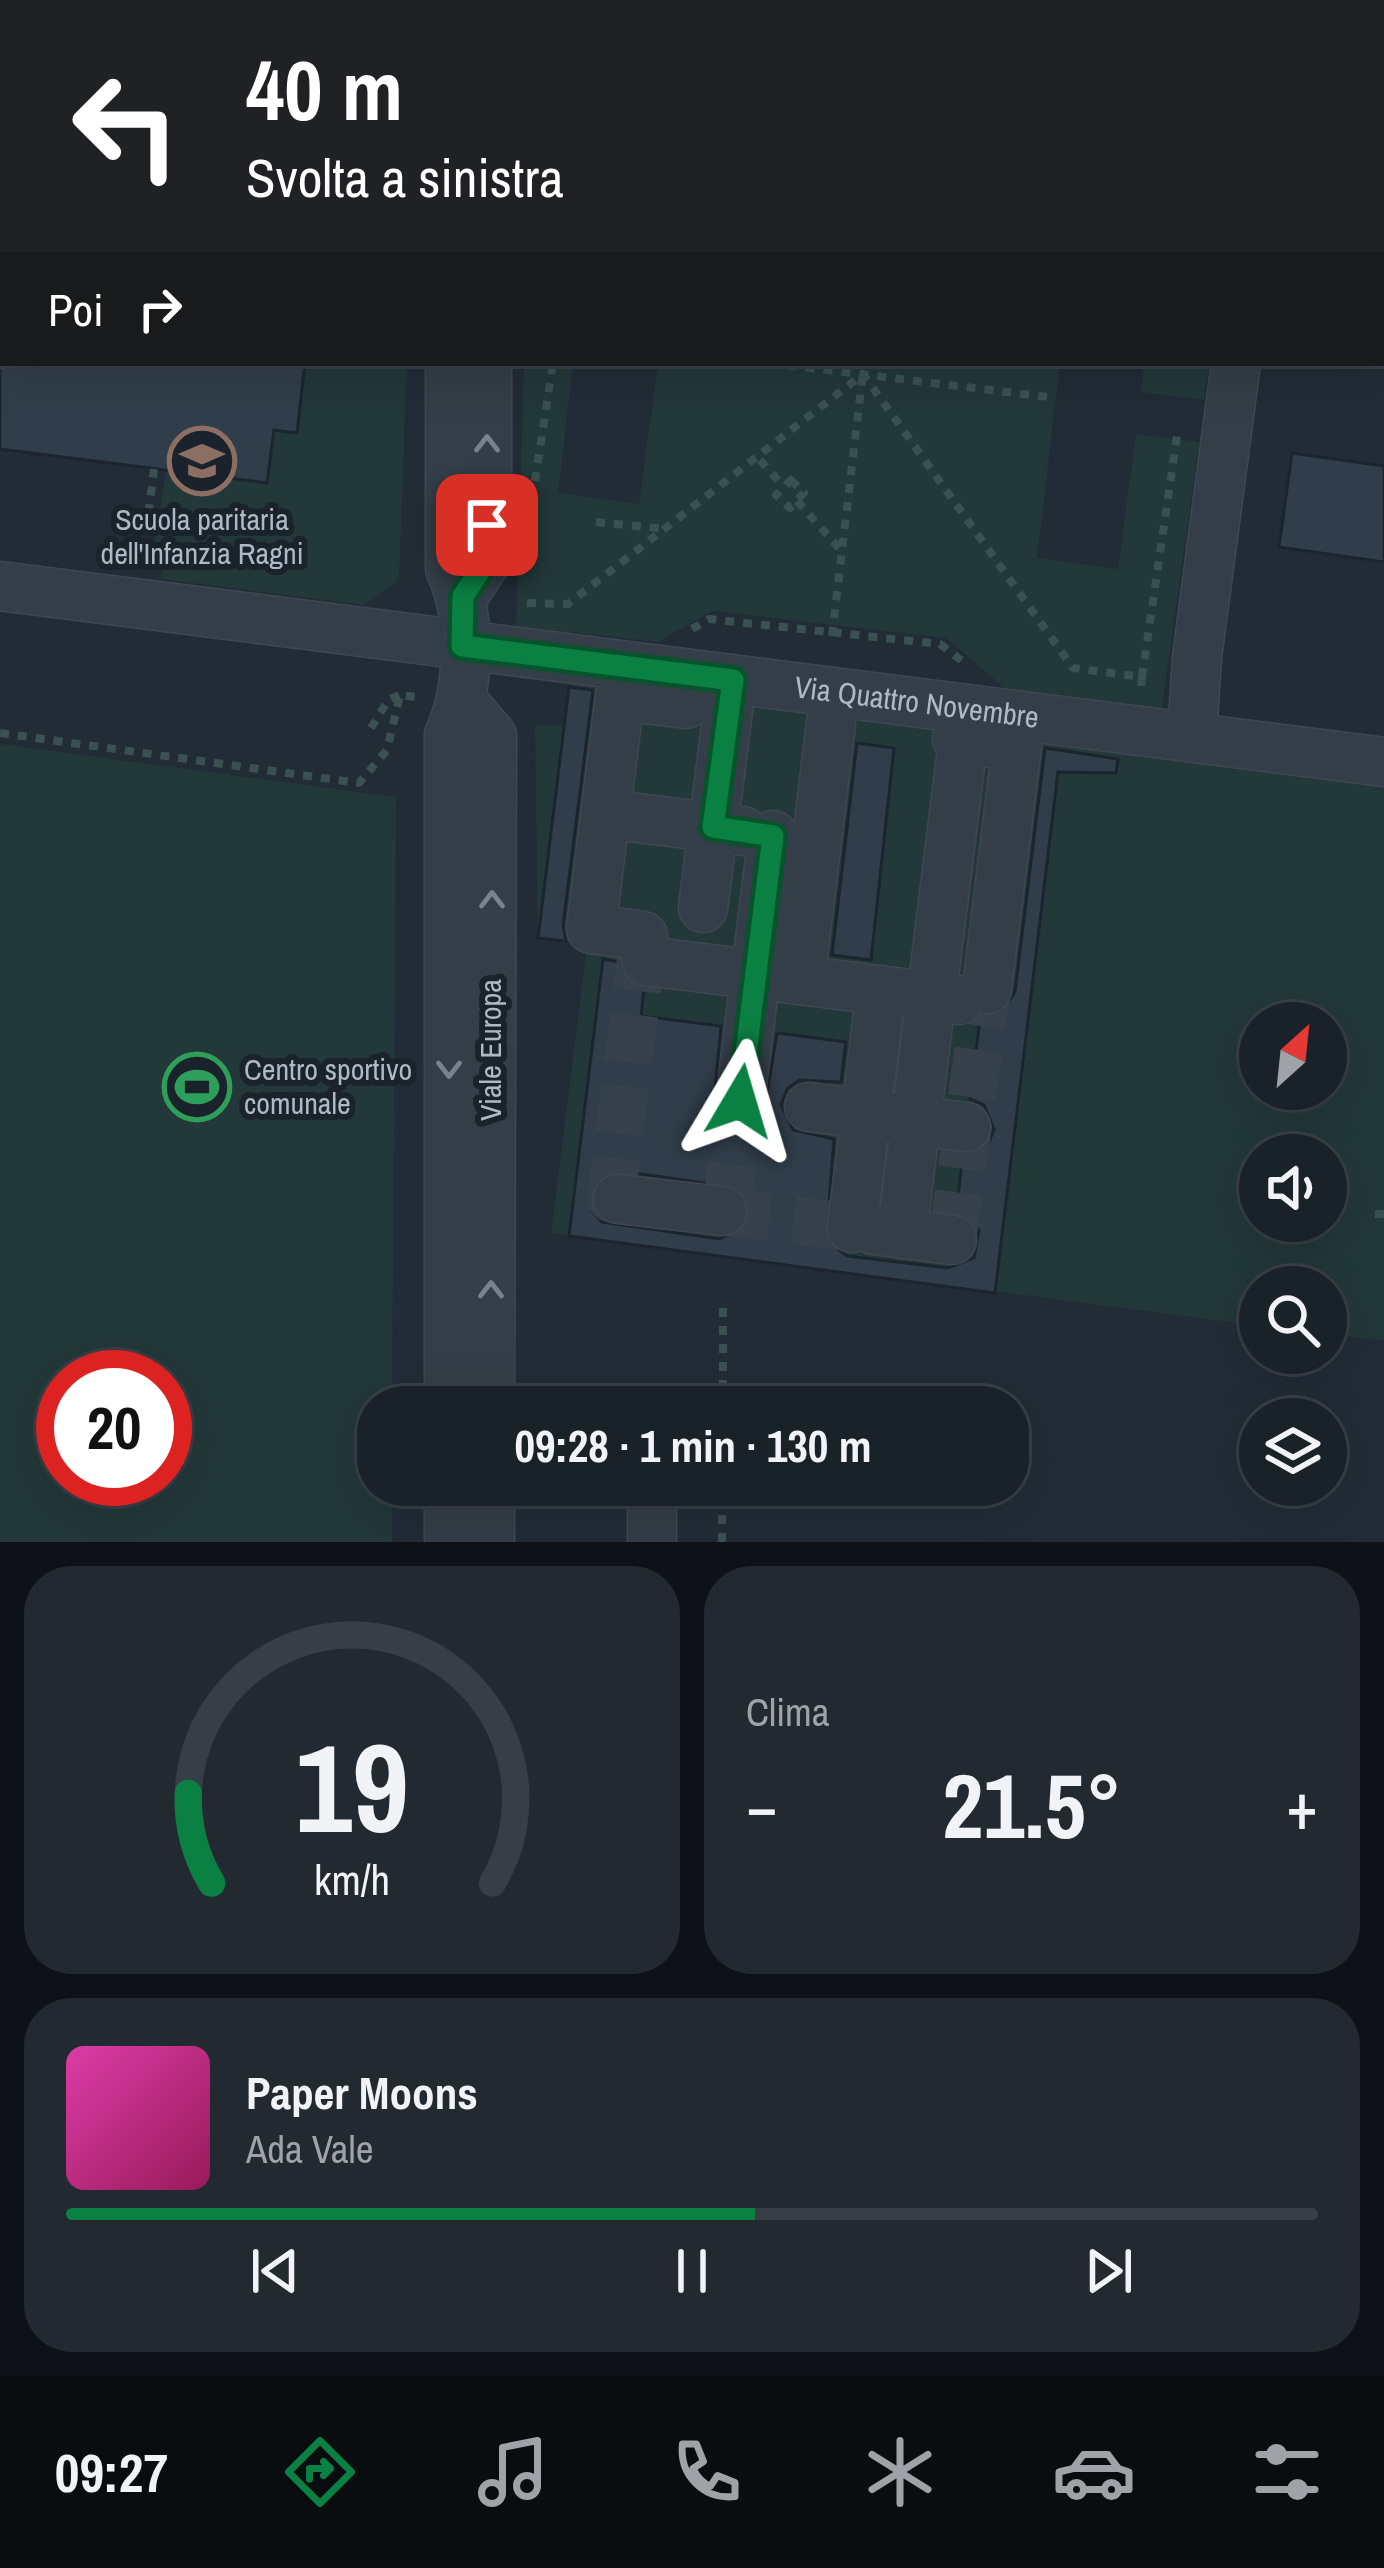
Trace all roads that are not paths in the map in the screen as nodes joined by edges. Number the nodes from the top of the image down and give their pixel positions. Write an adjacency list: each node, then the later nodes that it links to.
1 (450, 366): 5 (street, Viale Europa)
2 (487, 366): 5 (street, Viale Europa, one-way to 2)
3 (1236, 366): 11 (street)
4 (0, 586): 6 (street, Via Quattro Novembre)
5 (463, 596): 6 (street, Viale Europa)
6 (462, 646): 7 (street, Via Quattro Novembre); 8 (street, Viale Europa)
7 (730, 695): 9 (street, Via Quattro Novembre); 13 (street); 14 (street)
8 (464, 703): 28 (street, Viale Europa, one-way to 28); 29 (street, Viale Europa, one-way to 8)
9 (828, 707): 10 (street, Via Quattro Novembre); 15 (street)
10 (965, 724): 11 (street, Via Quattro Novembre); 20 (street); 20 (street)
11 (1192, 736): 12 (street, Via Quattro Novembre)
12 (1384, 762)
13 (605, 814): 14 (street); 17 (street)
14 (713, 827): 15 (street); 16 (street)
15 (795, 838): 18 (street)
16 (702, 912): 17 (street); 18 (street)
17 (651, 956): 18 (street)
18 (762, 975): 19 (street); 21 (street)
19 (881, 990): 20 (street); 21 (street)
20 (932, 997): 22 (street)
21 (866, 1114): 22 (street); 26 (street)
22 (916, 1120): 23 (street); 26 (street)
23 (967, 1127)
24 (618, 1198): 25 (street)
25 (722, 1211)
26 (902, 1234): 27 (street)
27 (952, 1240)
28 (449, 1386)
29 (490, 1386)
30 (449, 1506): 32 (street)
31 (490, 1506): 33 (street)
32 (449, 1542)
33 (490, 1542)

